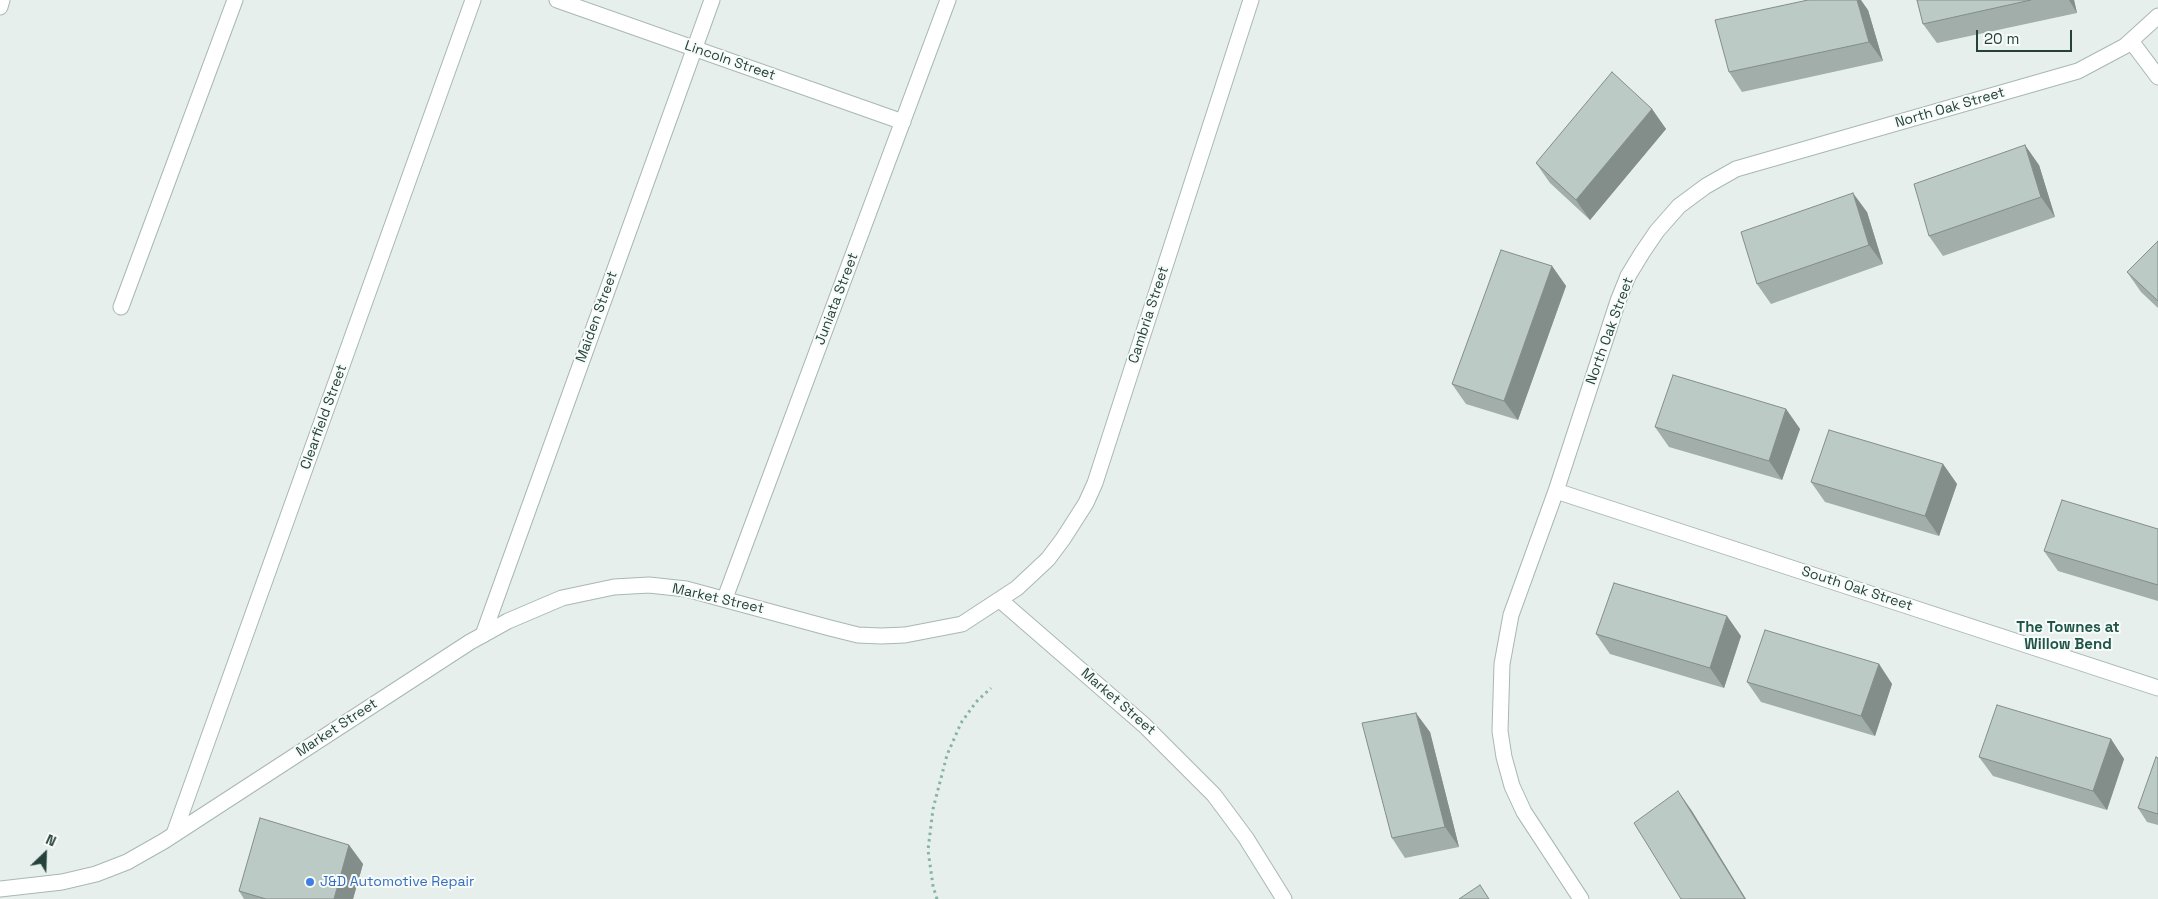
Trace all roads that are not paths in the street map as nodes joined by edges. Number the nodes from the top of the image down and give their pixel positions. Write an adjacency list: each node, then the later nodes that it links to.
1 (2, 0): 8 (street)
2 (235, 0): 14 (street)
3 (473, 0): 20 (street, Clearfield Street)
4 (557, 0): 11 (street, Lincoln Street)
5 (712, 0): 11 (street, Maiden Street)
6 (948, 0): 13 (street, Juniata Street)
7 (1251, 0): 17 (street, Cambria Street)
8 (0, 6)
9 (2158, 16): 10 (street, North Oak Street)
10 (2131, 41): 12 (street); 15 (street, North Oak Street)
11 (694, 48): 13 (street, Lincoln Street); 18 (street, Maiden Street)
12 (2158, 77)
13 (903, 122): 16 (street, Juniata Street)
14 (121, 307)
15 (1556, 490): 19 (street, South Oak Street); 23 (street, North Oak Street)
16 (725, 598): 17 (street, Market Street); 18 (street, Market Street)
17 (1000, 600): 22 (street, Market Street)
18 (483, 635): 20 (street, Market Street)
19 (2158, 688)
20 (174, 834): 21 (street, Market Street)
21 (0, 889)
22 (1284, 899)
23 (1580, 899)

